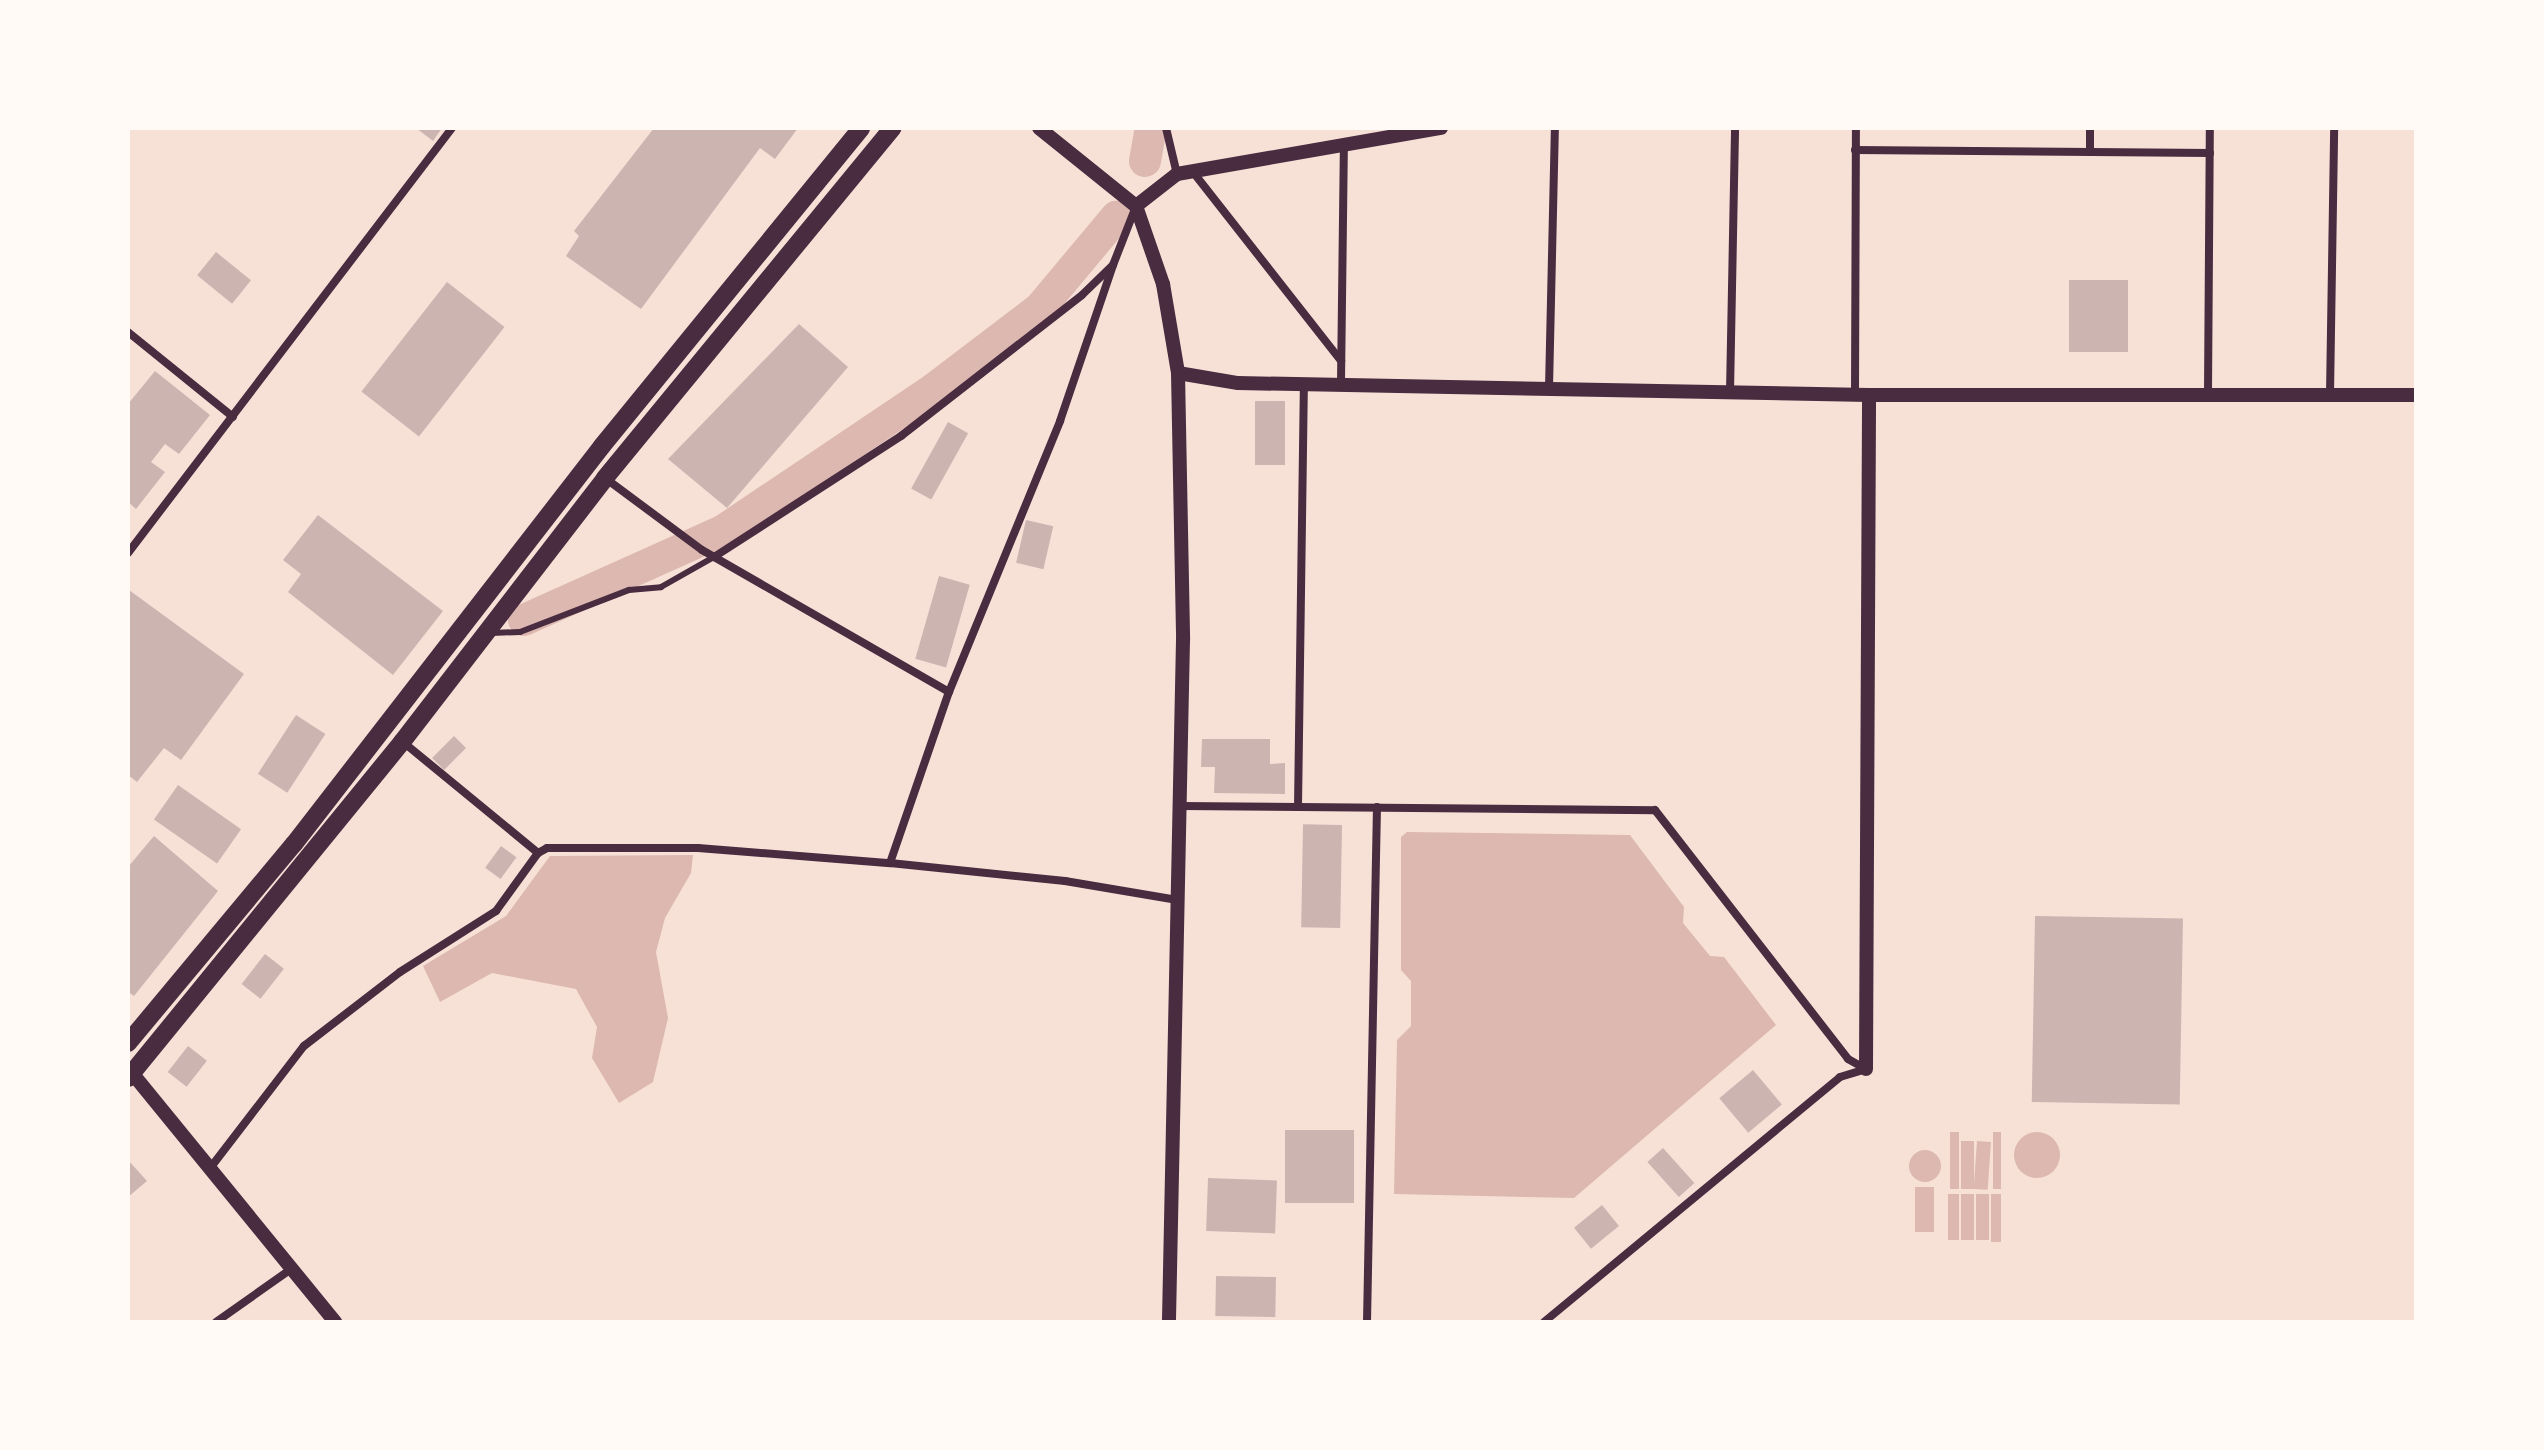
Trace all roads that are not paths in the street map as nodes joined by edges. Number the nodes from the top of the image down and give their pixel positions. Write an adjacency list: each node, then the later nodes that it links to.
1 (452, 128): 32 (street)
2 (861, 128): 45 (highway)
3 (893, 128): 33 (highway)
4 (1039, 128): 19 (street)
5 (1166, 128): 18 (street)
6 (1441, 128): 13 (street)
7 (1555, 128): 26 (street)
8 (1735, 128): 27 (street)
9 (1856, 128): 14 (street)
10 (2090, 128): 15 (street)
11 (2210, 128): 16 (street)
12 (2334, 128): 30 (street)
13 (1344, 147): 17 (street); 22 (street)
14 (1855, 150): 15 (street); 29 (street)
15 (2090, 151): 16 (street)
16 (2210, 153): 28 (street)
17 (1193, 172): 18 (street); 22 (street)
18 (1177, 174): 19 (street)
19 (1136, 206): 20 (street); 23 (street)
20 (1113, 265): 35 (street); 37 (street)
21 (128, 332): 32 (street)
22 (1341, 361): 24 (street)
23 (1178, 373): 25 (street); 39 (street)
24 (1341, 382): 25 (street); 26 (street)
25 (1304, 383): 40 (street)
26 (1549, 388): 27 (street)
27 (1730, 392): 29 (street)
28 (2208, 392): 29 (street); 30 (street)
29 (1862, 394): 46 (street)
30 (2330, 394): 31 (street)
31 (2416, 395)
32 (233, 417): 34 (street)
33 (605, 478): 35 (street); 36 (highway)
34 (128, 553)
35 (714, 557): 36 (lane); 37 (street)
36 (484, 633): 38 (highway)
37 (949, 692): 43 (street)
38 (402, 742): 42 (street); 47 (highway)
39 (1181, 806): 40 (street); 44 (street)
40 (1298, 807): 41 (street)
41 (1377, 807): 46 (street); 53 (street)
42 (538, 853): 43 (street); 48 (street)
43 (890, 863): 44 (street)
44 (1177, 900): 52 (street)
45 (128, 1043)
46 (1866, 1069): 54 (street)
47 (129, 1074): 48 (street)
48 (211, 1167): 49 (street)
49 (291, 1269): 50 (street); 51 (street)
50 (216, 1322)
51 (335, 1322)
52 (1169, 1322)
53 (1367, 1322)
54 (1544, 1322)

